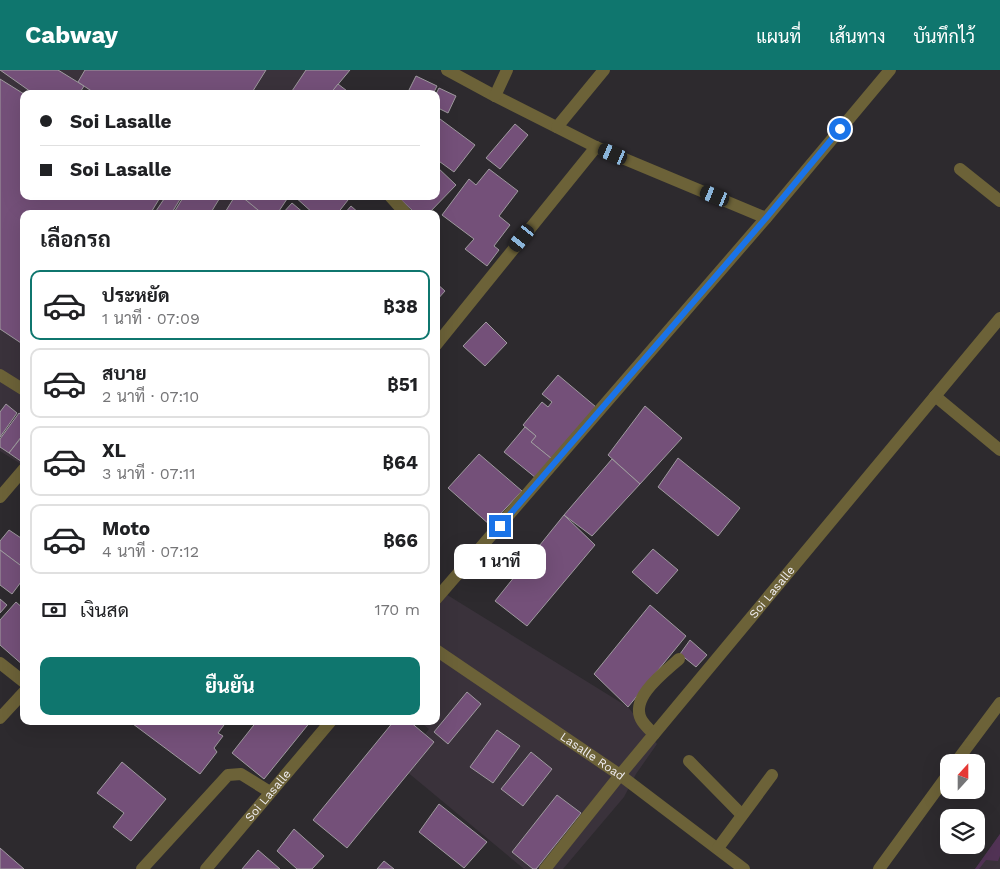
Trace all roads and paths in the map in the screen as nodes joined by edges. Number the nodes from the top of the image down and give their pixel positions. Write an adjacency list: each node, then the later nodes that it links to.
1 (447, 70): 5 (street)
2 (507, 70): 5 (street)
3 (604, 70): 6 (street)
4 (890, 70): 12 (street)
5 (495, 96): 6 (street)
6 (557, 127): 7 (street)
7 (596, 147): 12 (street); 14 (street)
8 (960, 169): 10 (street)
9 (394, 200): 11 (street)
10 (1000, 201)
11 (402, 210)
12 (766, 218): 21 (street)
13 (999, 322): 17 (street, Soi Lasalle)
14 (440, 340)
15 (0, 375): 16 (street)
16 (20, 388)
17 (935, 396): 18 (street); 30 (street, Soi Lasalle)
18 (1000, 450)
19 (20, 474): 20 (street)
20 (0, 497)
21 (440, 594)
22 (440, 653): 33 (street, Lasalle Road)
23 (679, 659): 30 (street)
24 (0, 663): 25 (street)
25 (20, 679)
26 (20, 696): 28 (street)
27 (1000, 703): 31 (street)
28 (0, 718)
29 (328, 725): 36 (street, Soi Lasalle)
30 (654, 734): 33 (street, Soi Lasalle)
31 (962, 754)
32 (689, 761): 37 (street)
33 (620, 775): 38 (street, Lasalle Road); 41 (street, Soi Lasalle)
34 (772, 775): 37 (street)
35 (940, 785): 43 (street)
36 (270, 792): 39 (street); 40 (street, Soi Lasalle)
37 (742, 815): 38 (street)
38 (718, 848): 42 (street, Lasalle Road)
39 (142, 869)
40 (206, 869)
41 (545, 869)
42 (744, 869)
43 (879, 869)

